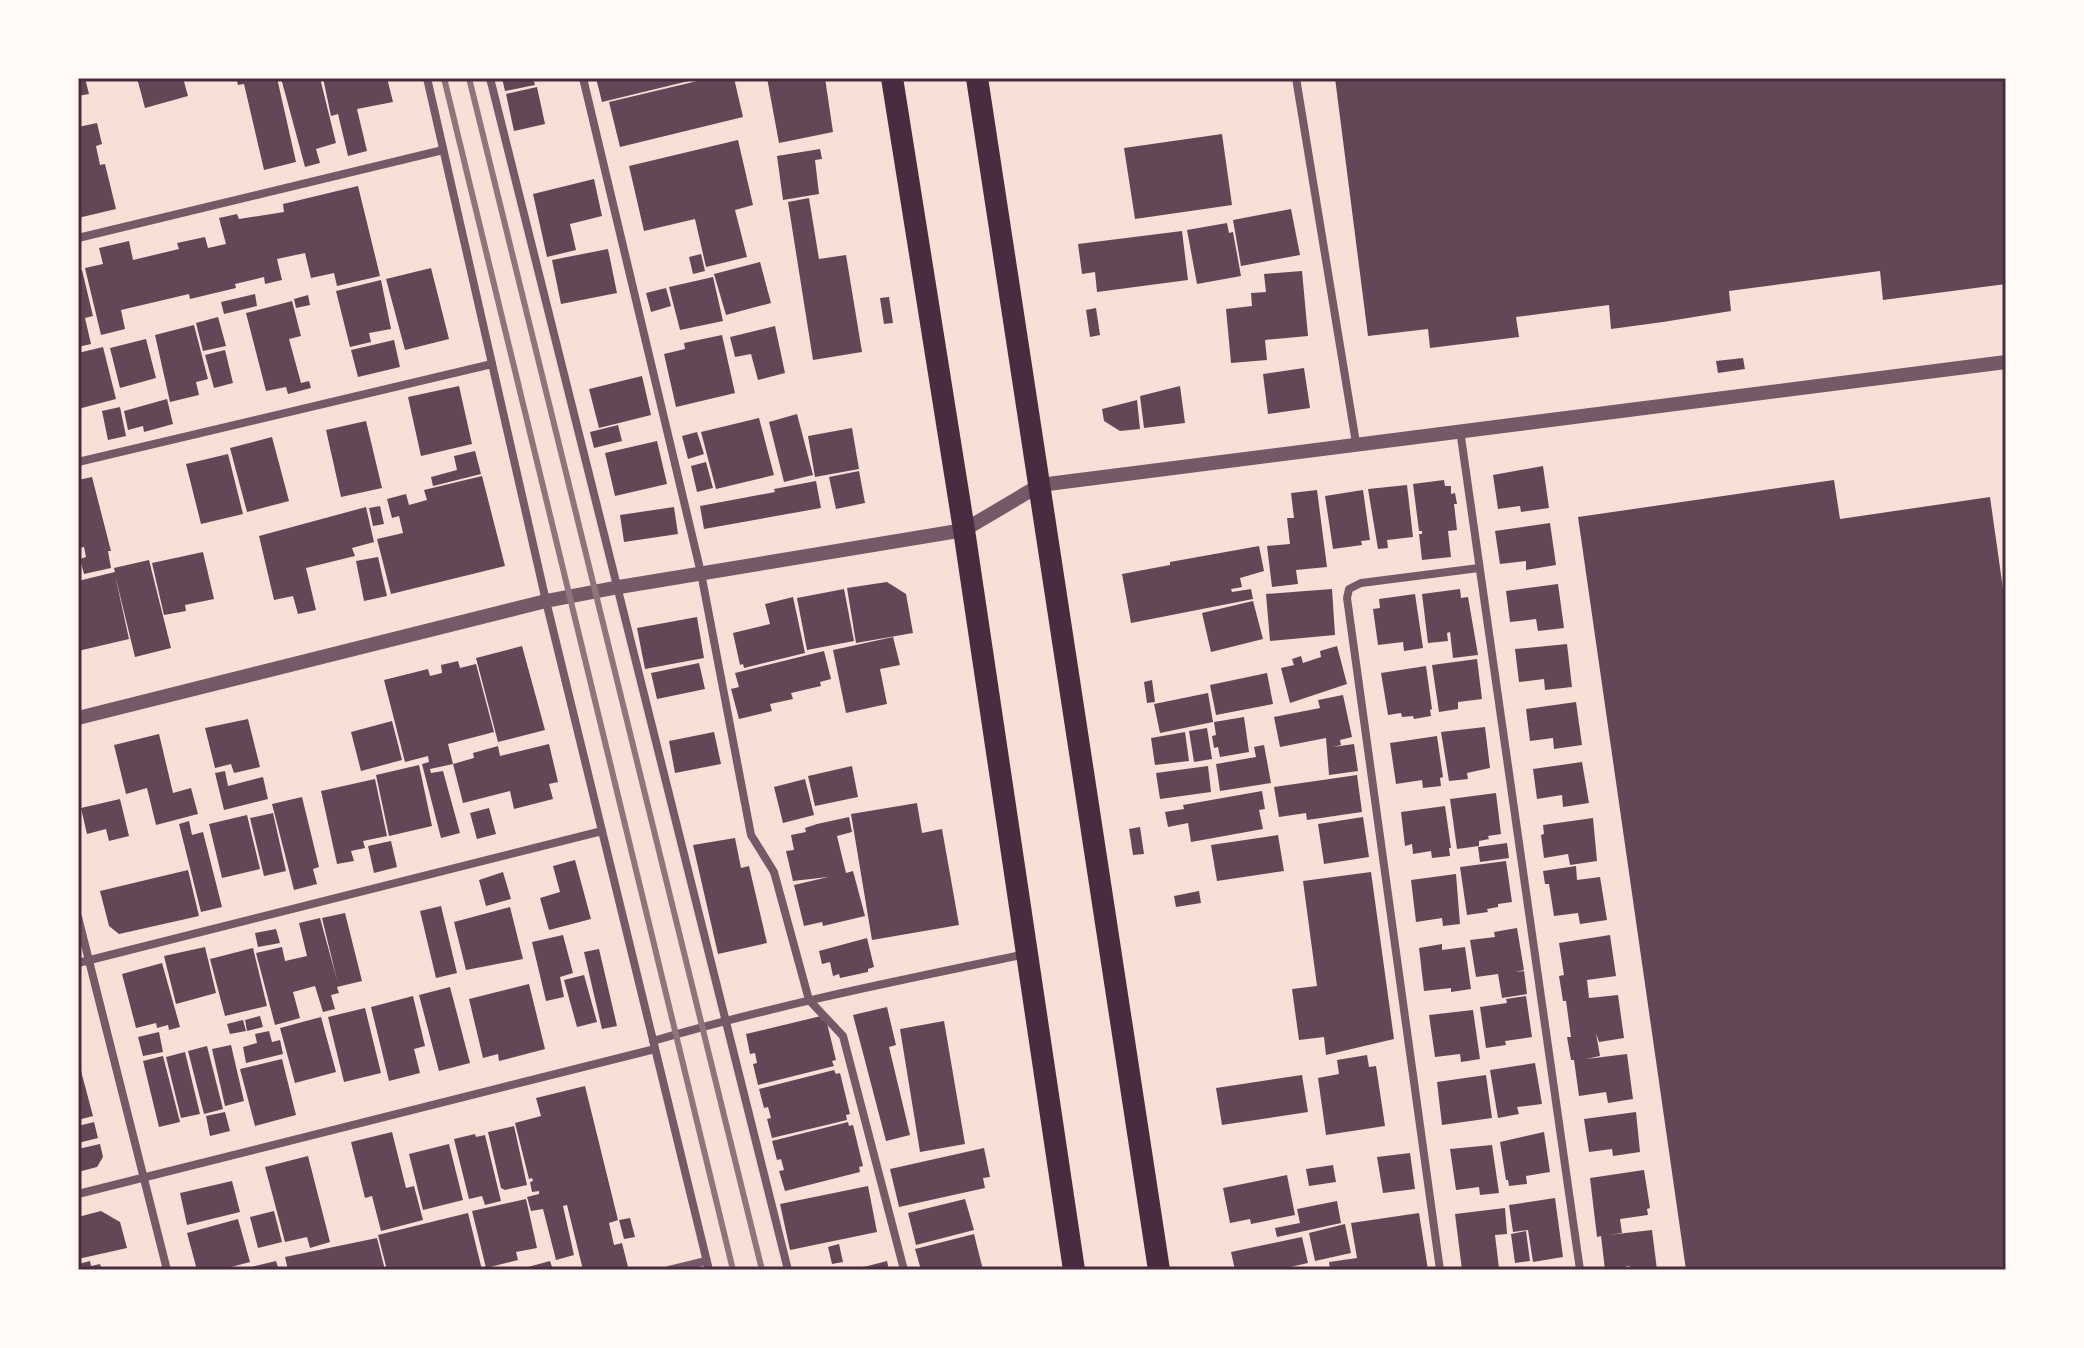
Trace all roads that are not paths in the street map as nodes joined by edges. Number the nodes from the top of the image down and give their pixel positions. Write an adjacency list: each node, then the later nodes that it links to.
1 (427, 78): 7 (street)
2 (490, 78): 18 (street)
3 (583, 78): 17 (street)
4 (892, 78): 15 (highway)
5 (977, 78): 14 (highway)
6 (1296, 78): 12 (street)
7 (443, 150): 8 (street); 10 (street)
8 (78, 238)
9 (2006, 362): 11 (street)
10 (492, 364): 13 (street); 19 (street)
11 (1460, 430): 12 (street); 16 (street)
12 (1356, 443): 14 (street)
13 (78, 462)
14 (1040, 485): 15 (street); 37 (highway)
15 (964, 530): 17 (street); 23 (highway)
16 (1479, 568): 38 (street); 39 (street)
17 (701, 573): 18 (street); 26 (street)
18 (619, 587): 19 (street); 27 (street)
19 (546, 601): 20 (street); 21 (street)
20 (78, 718)
21 (602, 831): 24 (street); 28 (street)
22 (78, 917): 24 (street)
23 (1027, 954): 26 (street); 36 (highway)
24 (89, 961): 25 (street); 29 (street)
25 (78, 963)
26 (809, 1000): 27 (street); 35 (street)
27 (727, 1019): 28 (street); 34 (street)
28 (654, 1045): 29 (street); 31 (street)
29 (143, 1177): 30 (street); 32 (street)
30 (78, 1194)
31 (708, 1265): 33 (street)
32 (167, 1270)
33 (669, 1270)
34 (788, 1270)
35 (904, 1270)
36 (1074, 1270)
37 (1159, 1270)
38 (1440, 1270)
39 (1580, 1270)

